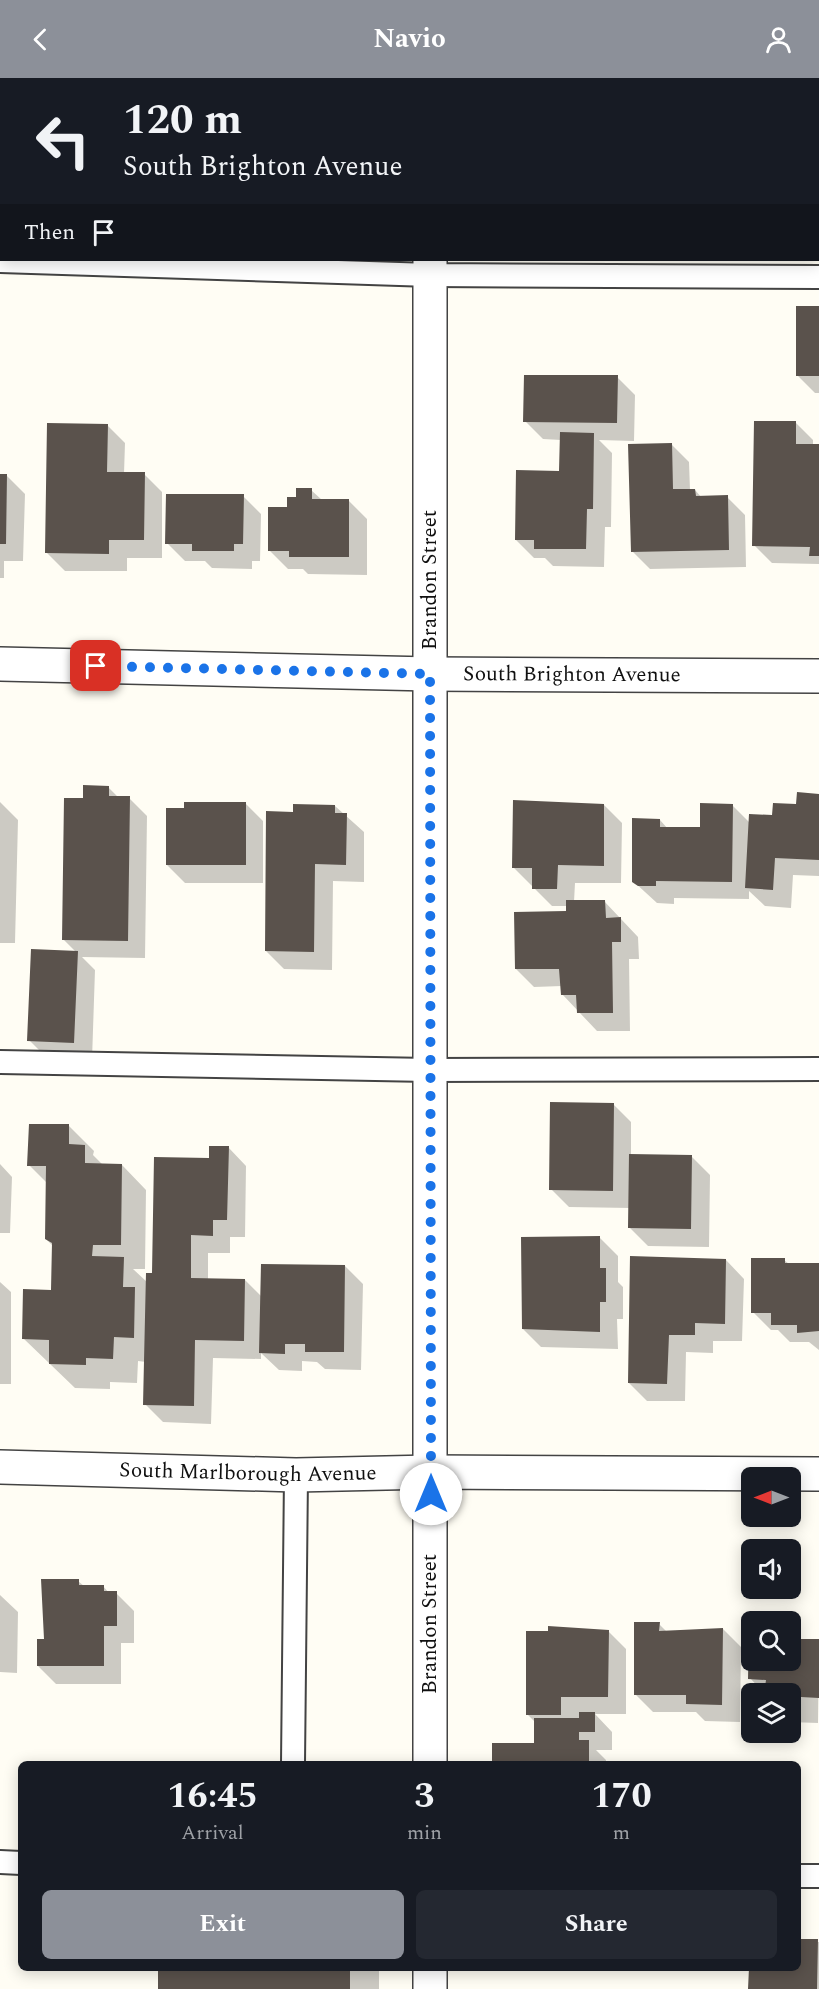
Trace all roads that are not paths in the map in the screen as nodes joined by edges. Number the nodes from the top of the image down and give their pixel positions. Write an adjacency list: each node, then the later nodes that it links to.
1 (0, 261): 2 (lane)
2 (430, 267): 3 (lane); 5 (street, Brandon Street)
3 (819, 277)
4 (0, 664): 5 (street, South Brighton Avenue)
5 (430, 674): 6 (street, South Brighton Avenue); 9 (street, Brandon Street)
6 (819, 676)
7 (0, 1062): 9 (lane)
8 (819, 1069): 9 (lane)
9 (429, 1070): 11 (street, Brandon Street)
10 (0, 1467): 12 (street, South Marlborough Avenue)
11 (431, 1472): 12 (street, South Marlborough Avenue); 13 (street, South Marlborough Avenue); 15 (street, Brandon Street)
12 (296, 1474): 14 (lane)
13 (819, 1474)
14 (293, 1761)
15 (430, 1761)
16 (0, 1863): 17 (lane)
17 (18, 1863)
18 (801, 1876): 19 (lane)
19 (819, 1876)
20 (430, 1971): 21 (street)
21 (430, 1989)

